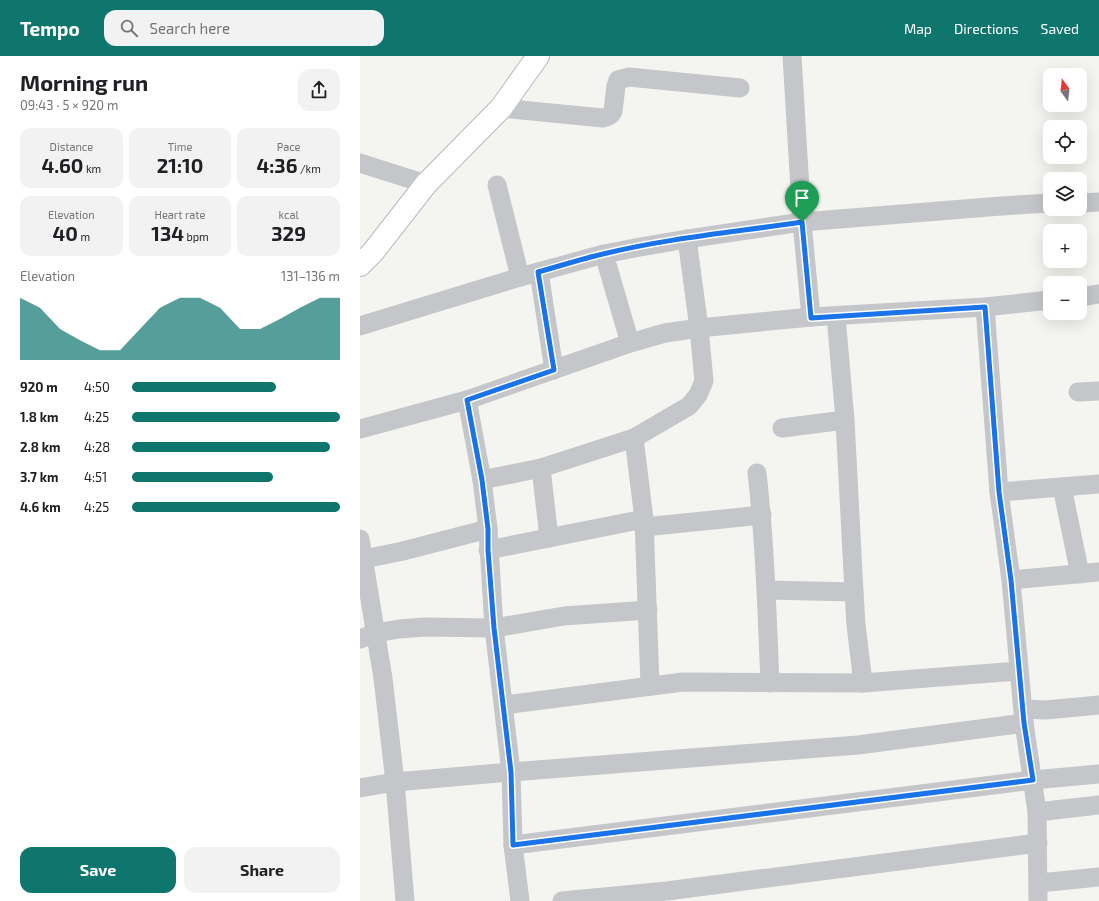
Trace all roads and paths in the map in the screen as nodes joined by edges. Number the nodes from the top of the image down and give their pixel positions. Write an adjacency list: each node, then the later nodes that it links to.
1 (538, 56): 4 (street)
2 (792, 56): 11 (street)
3 (740, 88): 4 (street)
4 (501, 108): 6 (street)
5 (360, 163): 6 (street)
6 (426, 184): 14 (street)
7 (497, 185): 16 (street)
8 (1099, 202): 10 (street)
9 (1043, 203): 11 (street)
10 (1087, 203)
11 (802, 222): 12 (street); 22 (street)
12 (687, 239): 13 (street); 24 (street)
13 (604, 254): 15 (street); 25 (street)
14 (360, 265)
15 (538, 272): 16 (street); 26 (street)
16 (520, 276): 23 (street)
17 (1099, 294): 18 (street)
18 (1087, 296)
19 (1043, 301): 20 (street)
20 (985, 307): 21 (street); 39 (street)
21 (836, 316): 22 (street); 30 (street)
22 (811, 318): 24 (street)
23 (360, 326)
24 (699, 328): 25 (street); 33 (street)
25 (630, 343): 26 (street)
26 (554, 370): 29 (street)
27 (1099, 391): 28 (street)
28 (1078, 392)
29 (467, 400): 32 (street); 36 (street)
30 (845, 420): 31 (street); 51 (street)
31 (782, 428)
32 (360, 429)
33 (634, 438): 34 (street); 41 (street)
34 (541, 468): 36 (street); 43 (street)
35 (757, 473): 40 (street)
36 (482, 480): 42 (street)
37 (1099, 484): 38 (street)
38 (1062, 487): 39 (street); 48 (street)
39 (999, 492): 49 (street)
40 (762, 515): 41 (street); 50 (street)
41 (644, 523): 43 (street); 52 (street)
42 (488, 529): 45 (street); 46 (street)
43 (549, 538): 45 (street)
44 (360, 539): 46 (street)
45 (488, 550): 53 (street)
46 (364, 559): 54 (street)
47 (1099, 572): 48 (street)
48 (1080, 574): 49 (street)
49 (1011, 580): 55 (street)
50 (766, 590): 51 (street); 56 (street)
51 (854, 592): 57 (street)
52 (648, 610): 53 (street); 58 (street)
53 (494, 628): 54 (street); 59 (street)
54 (368, 636): 65 (street)
55 (1019, 670): 57 (street); 61 (street)
56 (770, 683): 57 (street); 58 (street)
57 (863, 683)
58 (650, 686): 59 (street)
59 (504, 705): 62 (street)
60 (1099, 705): 61 (street)
61 (1024, 716): 62 (street); 64 (street)
62 (511, 772): 65 (street); 70 (street)
63 (1099, 774): 64 (street)
64 (1033, 780): 68 (street); 70 (street)
65 (395, 782): 66 (street); 73 (street)
66 (360, 788)
67 (1099, 805): 68 (street)
68 (1037, 812): 69 (street)
69 (1038, 843): 72 (street); 75 (street)
70 (513, 845): 74 (street)
71 (1099, 877): 72 (street)
72 (1039, 892)
73 (406, 901)
74 (520, 901)
75 (562, 901)

